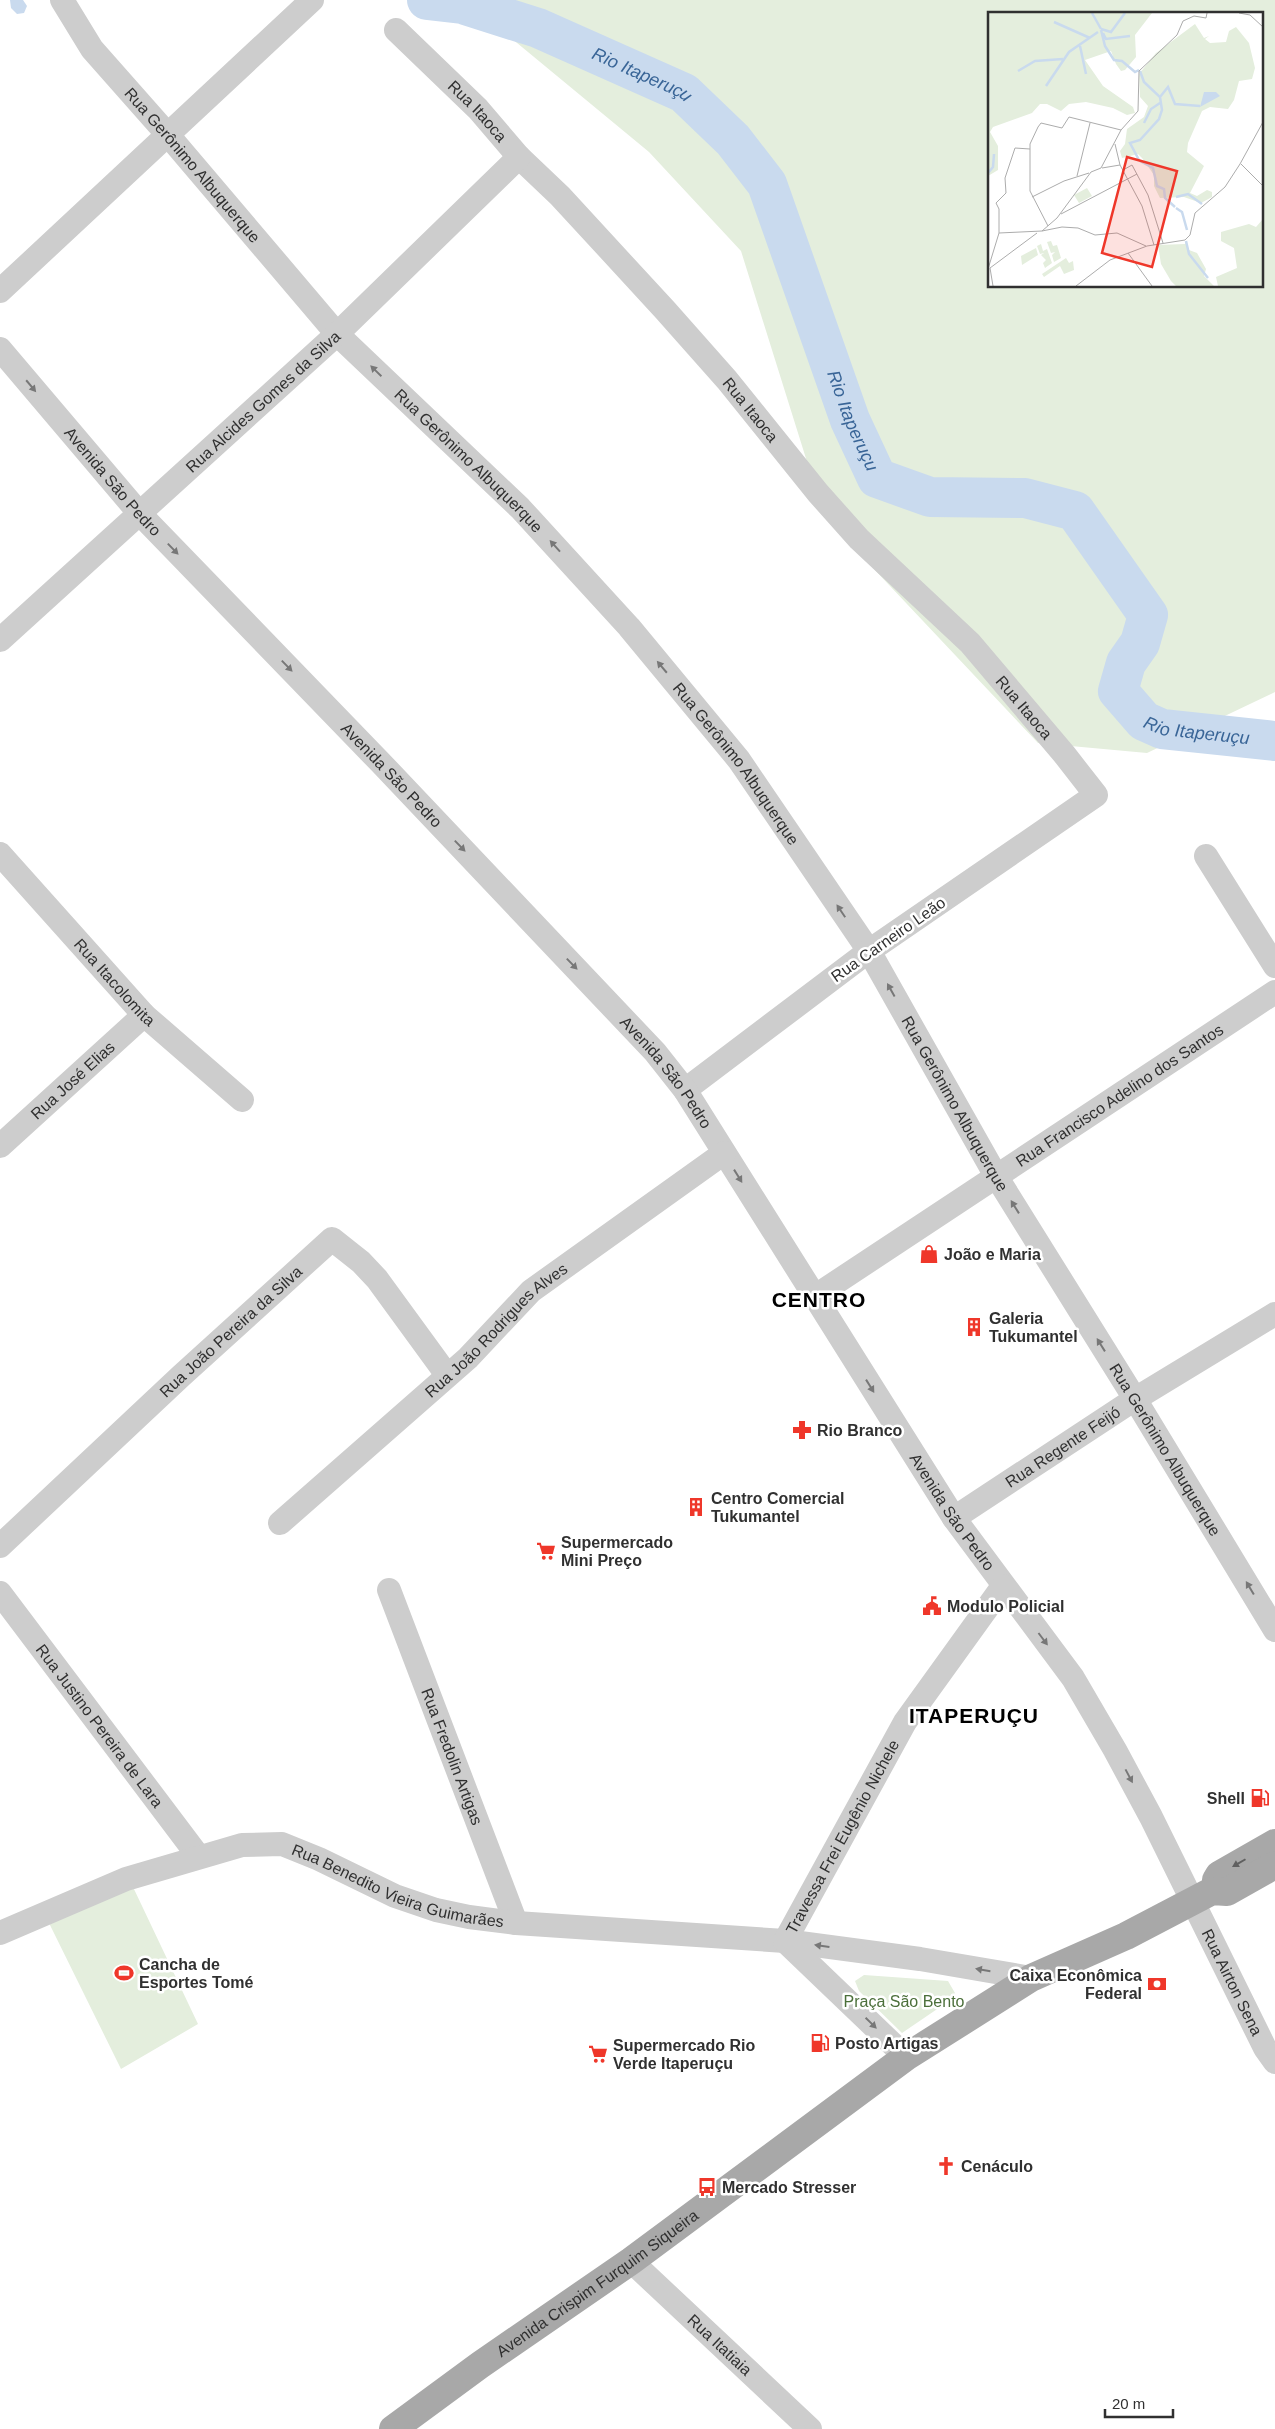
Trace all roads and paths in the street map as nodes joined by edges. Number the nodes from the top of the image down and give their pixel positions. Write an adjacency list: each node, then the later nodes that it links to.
1 (62, 0): 4 (street, Rua Gerônimo Albuquerque)
2 (312, 0): 4 (street)
3 (396, 30): 5 (street, Rua Itaoca)
4 (168, 135): 6 (street); 7 (street, Rua Gerônimo Albuquerque)
5 (519, 157): 7 (street, Rua Alcides Gomes da Silva); 11 (street, Rua Itaoca)
6 (0, 291)
7 (337, 334): 9 (street, Rua Alcides Gomes da Silva); 14 (street, Rua Gerônimo Albuquerque, one-way to 7)
8 (0, 349): 9 (street, Avenida São Pedro, one-way to 9)
9 (140, 514): 10 (street, Rua Alcides Gomes da Silva); 18 (street, Avenida São Pedro, one-way to 18)
10 (0, 640)
11 (1096, 795): 14 (street, Rua Carneiro Leão)
12 (0, 854): 17 (street, Rua Itacolomita)
13 (1206, 856): 15 (street)
14 (869, 951): 18 (street, Rua Carneiro Leão); 22 (street, Rua Gerônimo Albuquerque, one-way to 14)
15 (1275, 966)
16 (1275, 992): 22 (street, Rua Francisco Adelino dos Santos)
17 (144, 1015): 19 (street, Rua Itacolomita); 20 (street, Rua José Elias)
18 (685, 1090): 21 (street, Avenida São Pedro)
19 (242, 1100)
20 (0, 1146)
21 (724, 1153): 23 (street, Avenida São Pedro, one-way to 23); 25 (street, Rua João Rodrigues Alves)
22 (996, 1176): 23 (street, Rua Francisco Adelino dos Santos); 26 (street, Rua Gerônimo Albuquerque, one-way to 22)
23 (814, 1297): 27 (street, Avenida São Pedro, one-way to 27)
24 (1275, 1314): 26 (street, Rua Regente Feijó)
25 (447, 1375): 28 (street, Rua João Rodrigues Alves); 29 (street, Rua João Pereira da Silva)
26 (1136, 1399): 27 (street, Rua Regente Feijó); 33 (street, Rua Gerônimo Albuquerque, one-way to 26)
27 (954, 1518): 30 (street, Avenida São Pedro)
28 (280, 1523)
29 (0, 1546)
30 (1003, 1586): 37 (street, Avenida São Pedro, one-way to 37); 40 (street, Travessa Frei Eugênio Nichele)
31 (389, 1590): 38 (street, Rua Fredolin Artigas)
32 (0, 1593): 35 (street, Rua Justino Pereira de Lara)
33 (1275, 1630)
34 (1275, 1843): 37 (main road, Avenida Crispim Furquim Siqueira, one-way to 37)
35 (199, 1857): 38 (street, Rua Benedito Vieira Guimarães); 39 (street, Rua Benedito Vieira Guimarães)
36 (1275, 1865): 37 (main road, Avenida Crispim Furquim Siqueira)
37 (1202, 1896): 41 (main road, Avenida Crispim Furquim Siqueira); 43 (street, Rua Airton Sena)
38 (516, 1923): 40 (street, Rua Benedito Vieira Guimarães)
39 (0, 1933)
40 (785, 1941): 41 (street, Rua Benedito Vieira Guimarães, one-way to 40); 42 (street, one-way to 42)
41 (1031, 1978): 42 (main road, Avenida Crispim Furquim Siqueira)
42 (906, 2057): 44 (main road, Avenida Crispim Furquim Siqueira)
43 (1275, 2062)
44 (632, 2261): 45 (main road, Avenida Crispim Furquim Siqueira); 46 (street, Rua Itatiaia)
45 (392, 2429)
46 (810, 2429)

